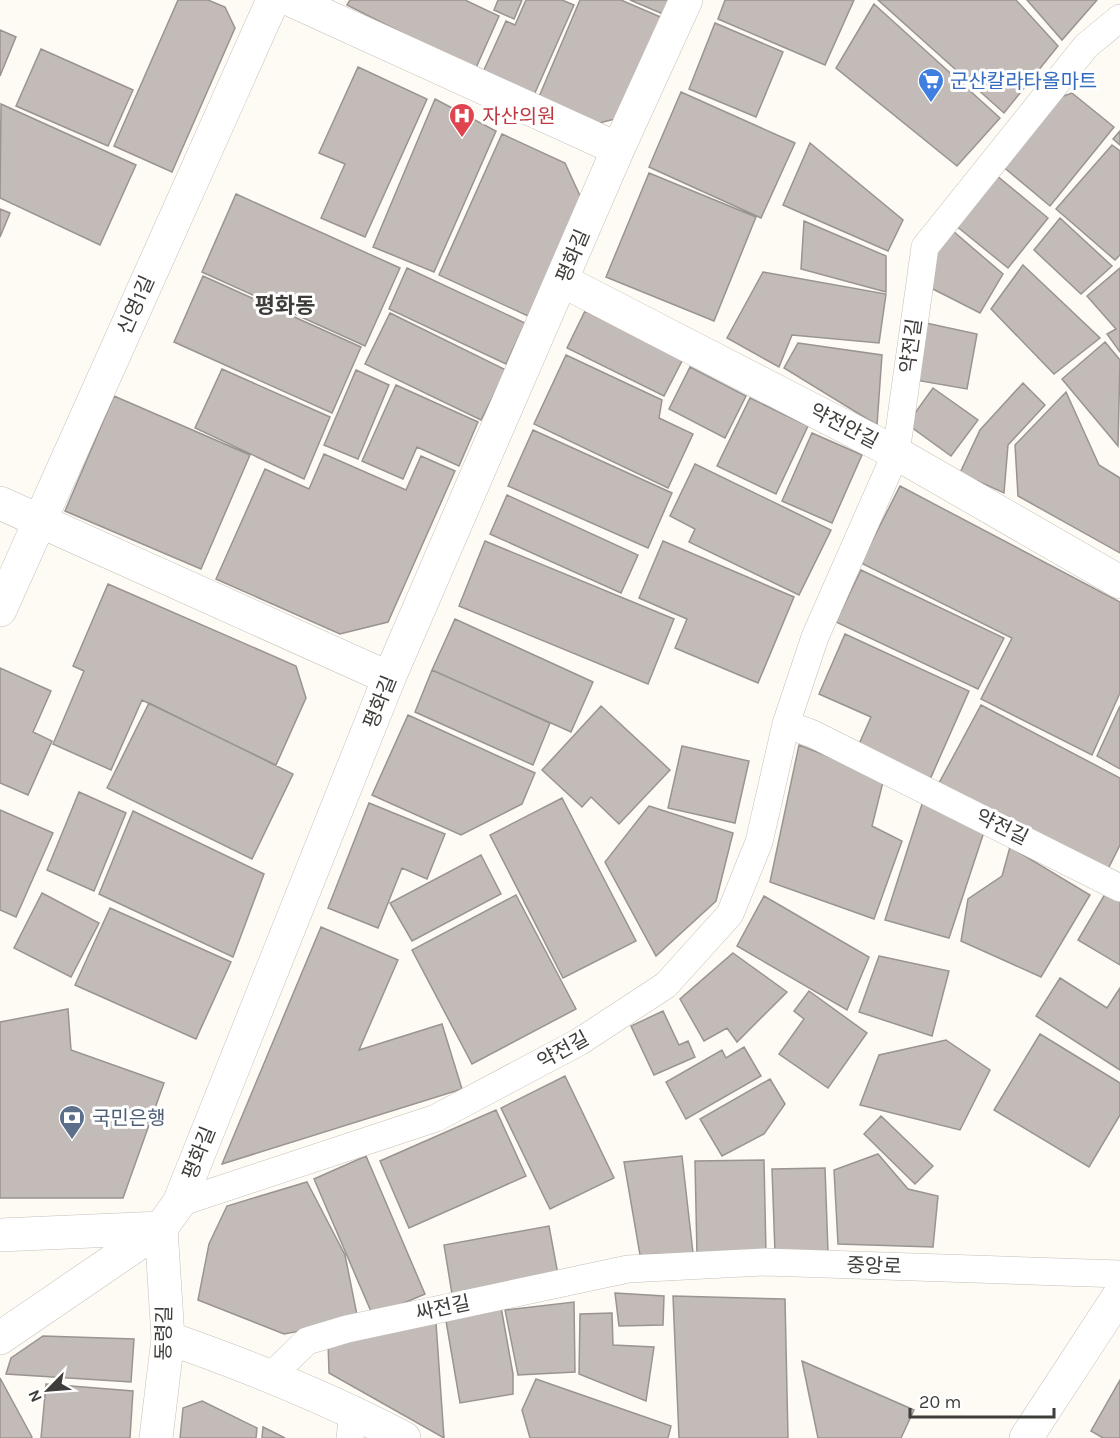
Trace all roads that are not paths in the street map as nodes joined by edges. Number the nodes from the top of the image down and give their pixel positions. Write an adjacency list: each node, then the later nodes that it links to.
1 (273, 0): 9 (street, 신영1길)
2 (291, 0): 5 (street)
3 (686, 0): 5 (street, 평화길)
4 (1120, 18): 7 (lane, 약전길)
5 (618, 148): 6 (street, 평화길)
6 (563, 281): 7 (street, 약전안길); 12 (street, 평화길)
7 (897, 453): 10 (street, 약전안길); 13 (lane, 약전길)
8 (0, 504): 9 (street)
9 (39, 522): 11 (street, 신영1길); 12 (street)
10 (1120, 582)
11 (0, 610)
12 (389, 678): 15 (street, 평화길)
13 (786, 724): 14 (lane, 약전길); 15 (lane, 약전길)
14 (1120, 888)
15 (170, 1216): 16 (street); 20 (street); 21 (street, 동령길)
16 (0, 1235)
17 (628, 1269): 18 (lane, 중앙로); 22 (lane, 싸전길)
18 (1120, 1274)
19 (1120, 1294): 26 (street)
20 (0, 1338)
21 (168, 1338): 22 (street); 24 (street, 동령길)
22 (272, 1375): 23 (street)
23 (351, 1425): 25 (street)
24 (156, 1438)
25 (404, 1438)
26 (1026, 1438)

